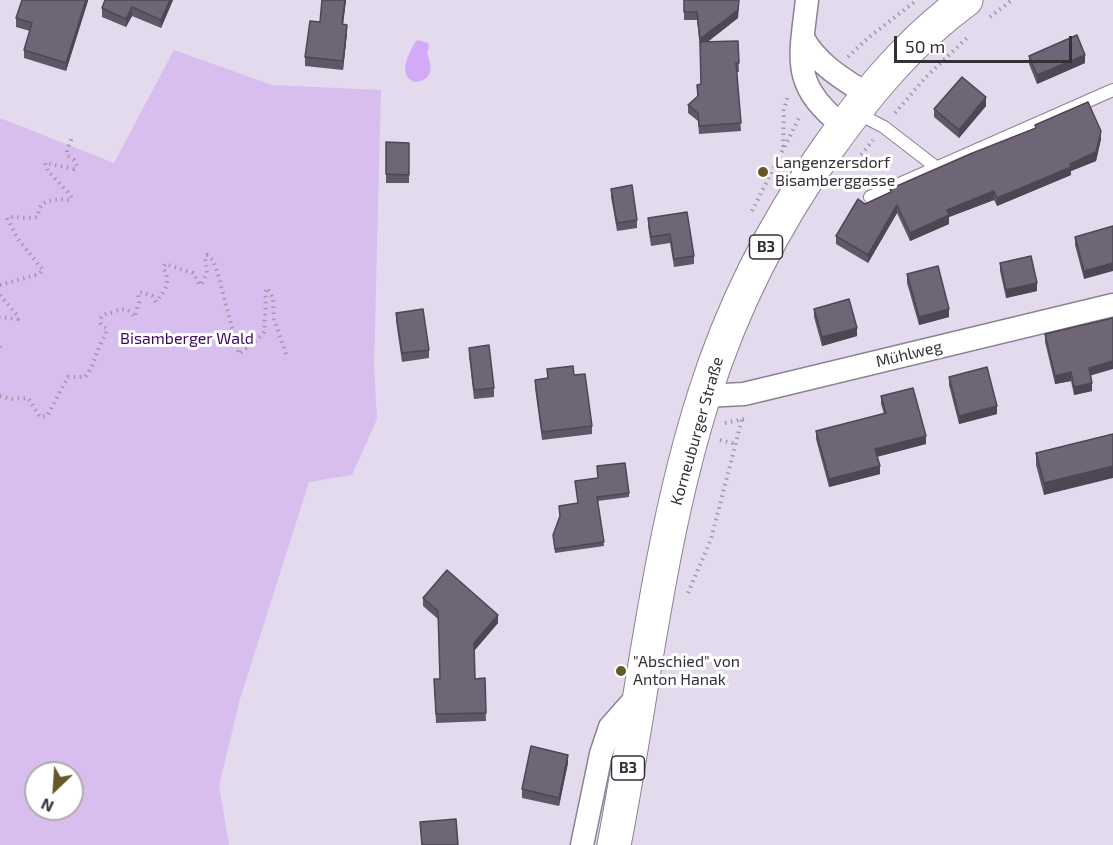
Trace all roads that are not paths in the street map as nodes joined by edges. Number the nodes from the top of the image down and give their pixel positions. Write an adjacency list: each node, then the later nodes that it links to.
1 (807, 0): 3 (street)
2 (974, 18): 5 (main road, Korneuburger Straße / B3)
3 (803, 38): 5 (street); 5 (street)
4 (1113, 90): 6 (lane)
5 (855, 111): 6 (lane); 9 (main road, Korneuburger Straße / B3)
6 (937, 168): 7 (lane)
7 (870, 197)
8 (1113, 305): 9 (street, Mühlweg)
9 (704, 396): 10 (main road, Korneuburger Straße / B3)
10 (642, 691): 11 (street); 12 (main road, Korneuburger Straße / B3)
11 (582, 845)
12 (614, 845)

